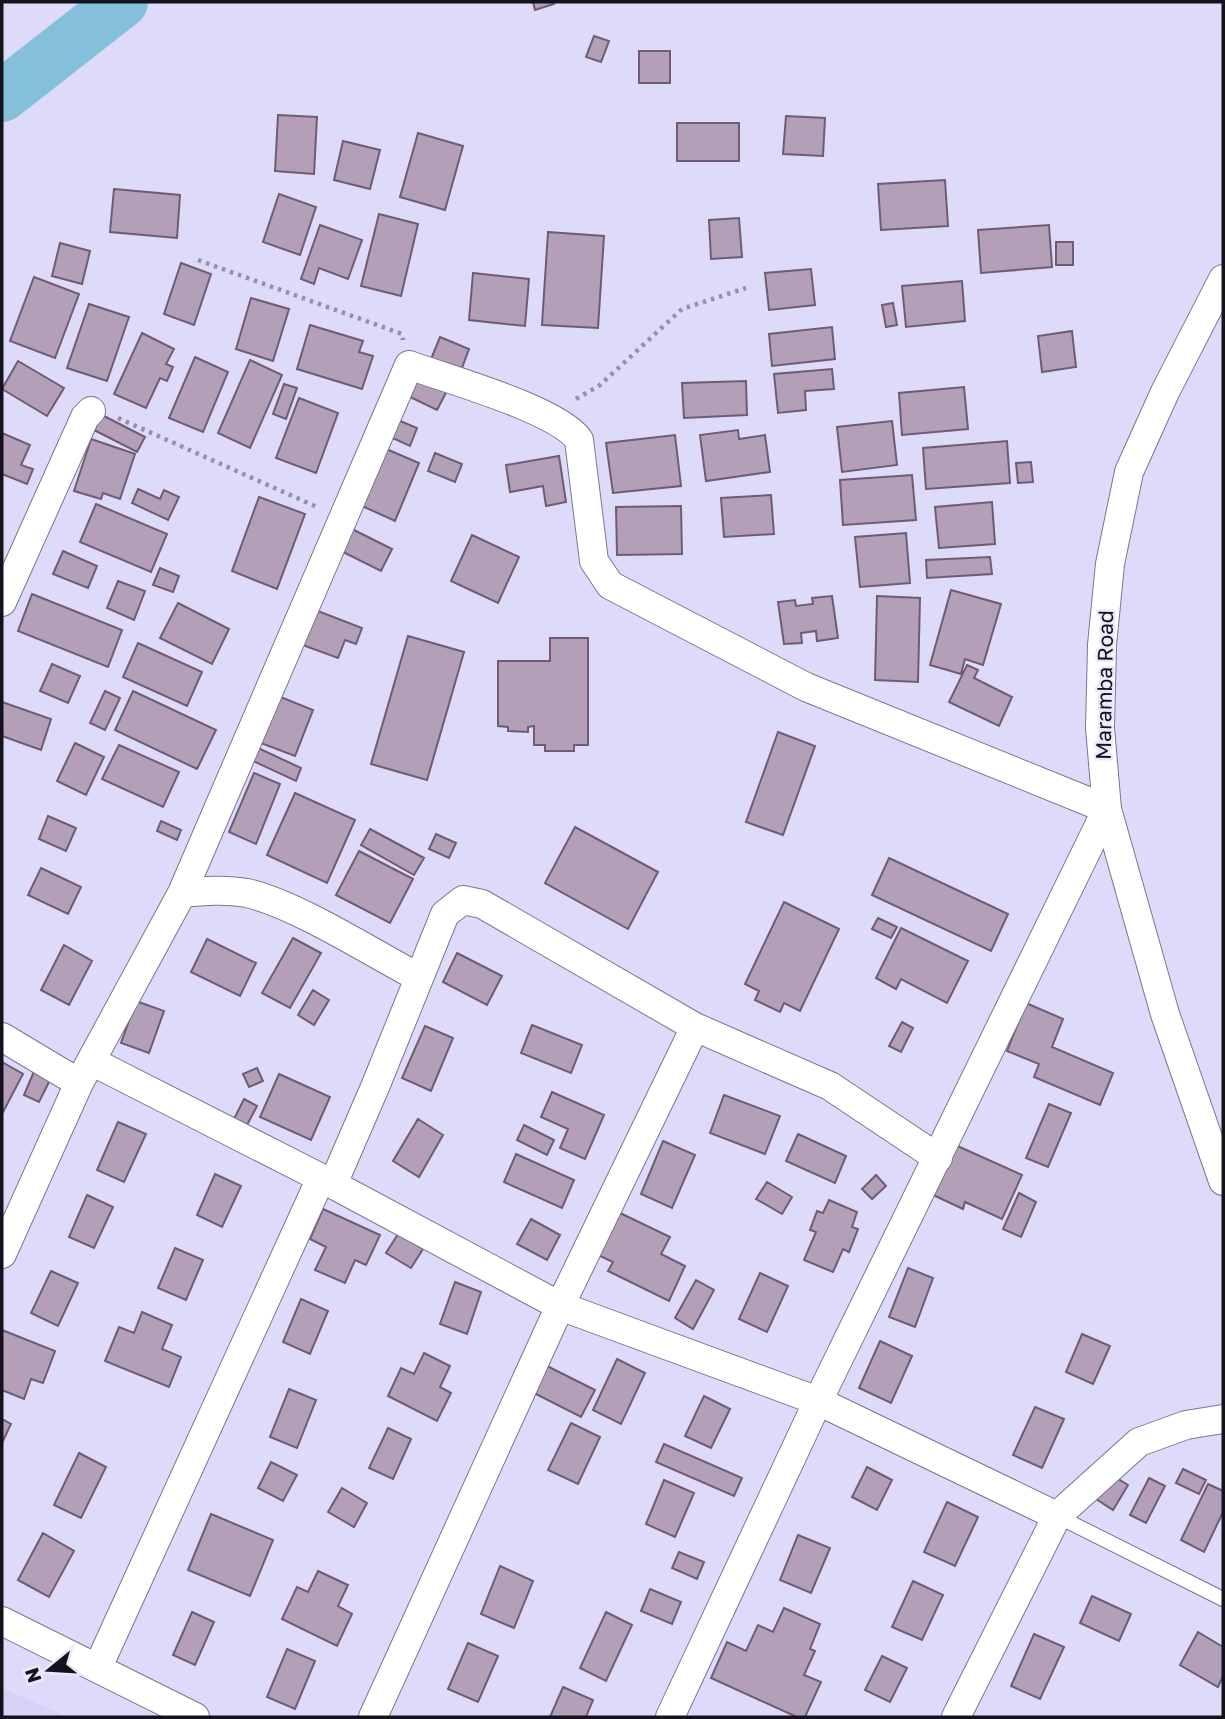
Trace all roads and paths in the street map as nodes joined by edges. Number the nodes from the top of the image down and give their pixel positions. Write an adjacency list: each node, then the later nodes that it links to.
1 (198, 260): 4 (path)
2 (1223, 279): 9 (street, Maramba Road)
3 (747, 288): 6 (path)
4 (409, 365): 6 (street); 7 (street)
5 (91, 411): 7 (path); 8 (street)
6 (548, 416): 9 (street)
7 (344, 519): 10 (street)
8 (2, 602)
9 (1107, 808): 15 (street); 17 (street, Maramba Road)
10 (182, 893): 11 (street); 14 (street)
11 (418, 977): 12 (street); 16 (street)
12 (695, 1027): 15 (street); 19 (street)
13 (2, 1037): 14 (street)
14 (85, 1072): 16 (street); 18 (street)
15 (938, 1158): 20 (street)
16 (327, 1181): 19 (street); 25 (street)
17 (1223, 1181)
18 (2, 1254)
19 (560, 1306): 20 (street); 27 (street)
20 (818, 1401): 22 (street); 28 (street)
21 (1223, 1419): 22 (street)
22 (1057, 1516): 23 (lane); 29 (street)
23 (1223, 1599)
24 (2, 1621): 25 (street)
25 (98, 1667): 26 (street)
26 (195, 1717)
27 (373, 1717)
28 (670, 1717)
29 (956, 1717)

